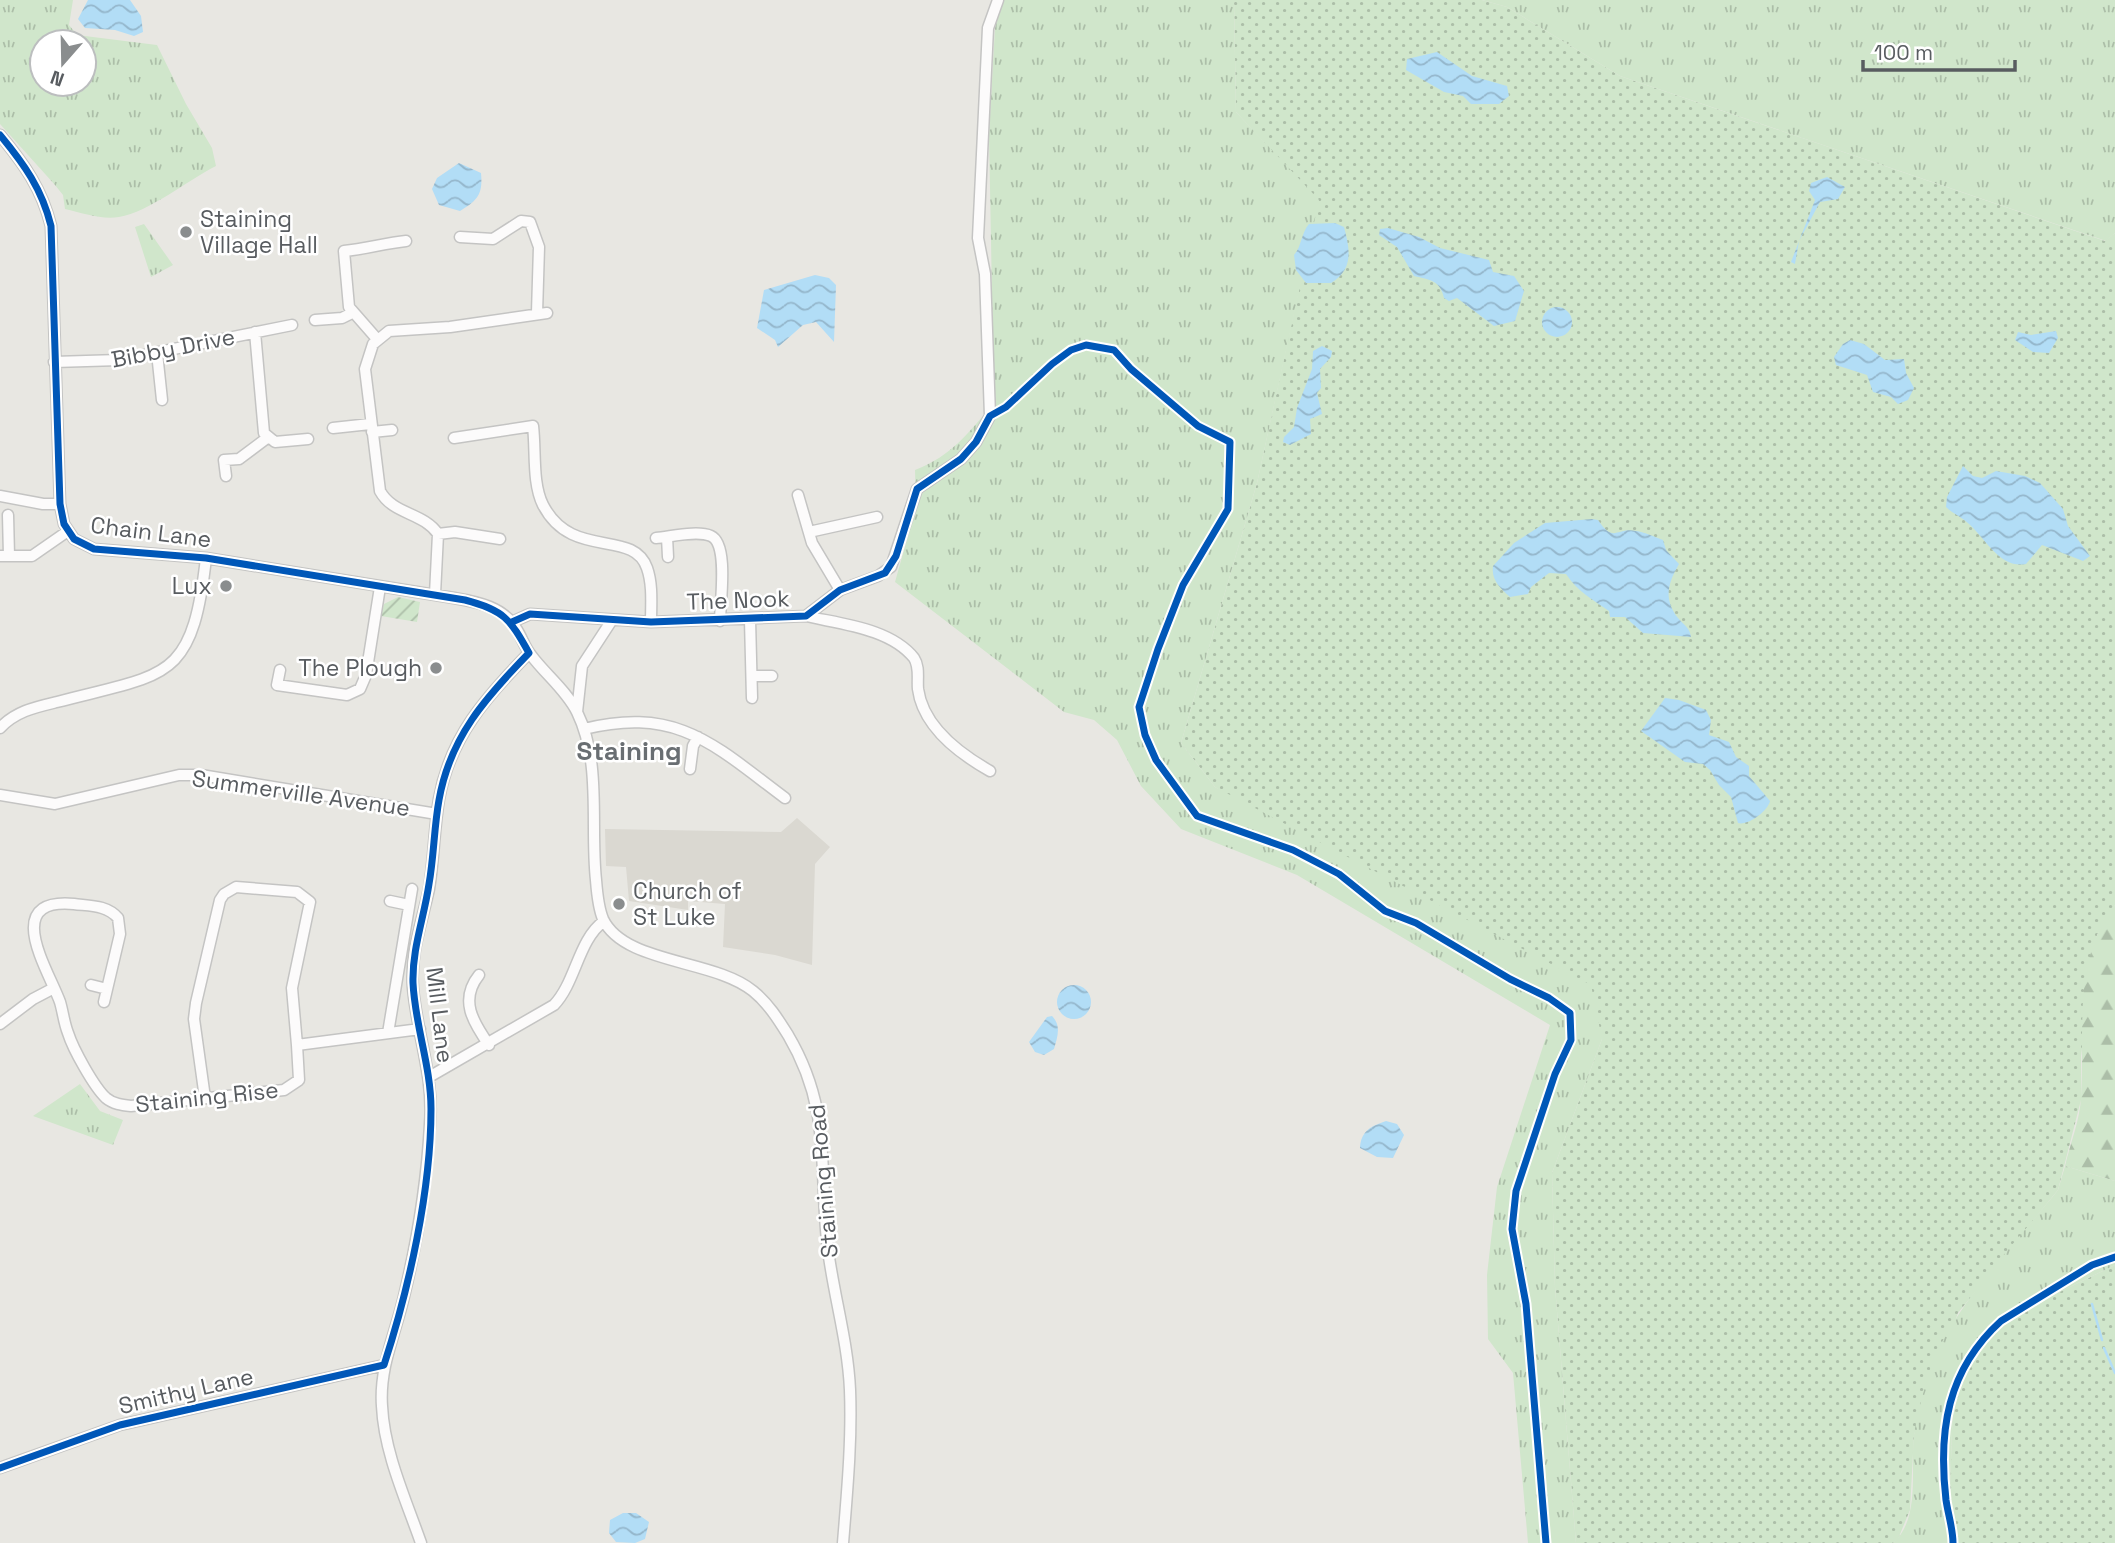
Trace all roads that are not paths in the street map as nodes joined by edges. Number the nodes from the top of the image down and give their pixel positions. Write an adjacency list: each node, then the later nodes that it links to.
1 (998, 0): 39 (street, The Nook)
2 (0, 135): 7 (street, Chain Lane)
3 (460, 237): 11 (street)
4 (406, 241): 6 (street)
5 (61, 308): 7 (street)
6 (352, 313): 8 (street); 11 (street)
7 (52, 317): 13 (street, Chain Lane)
8 (316, 320)
9 (292, 325): 10 (street, Bibby Drive)
10 (255, 332): 12 (street, Bibby Drive); 20 (street)
11 (377, 339): 18 (street)
12 (157, 354): 13 (street, Bibby Drive); 14 (street)
13 (54, 362): 26 (street, Chain Lane)
14 (162, 400)
15 (547, 425): 16 (street)
16 (533, 426): 21 (street); 46 (street)
17 (333, 428): 18 (street)
18 (371, 428): 19 (street); 31 (street)
19 (392, 430)
20 (267, 438): 22 (street); 23 (street)
21 (454, 438)
22 (308, 439)
23 (226, 476)
24 (798, 495): 30 (street)
25 (0, 496): 26 (street)
26 (60, 504): 29 (street, Chain Lane)
27 (8, 515): 35 (street)
28 (877, 517): 30 (street)
29 (68, 531): 35 (street); 37 (street, Chain Lane)
30 (809, 532): 39 (street)
31 (438, 534): 32 (street); 40 (street)
32 (485, 537): 33 (street); 34 (street)
33 (500, 539)
34 (484, 549)
35 (4, 556)
36 (668, 557): 44 (street)
37 (206, 558): 38 (street, Chain Lane); 53 (street)
38 (380, 587): 40 (street, Chain Lane); 48 (street)
39 (840, 590): 41 (street, The Nook)
40 (435, 594): 45 (street, Chain Lane)
41 (806, 616): 43 (street, The Nook); 57 (street)
42 (612, 620): 45 (street, The Nook); 46 (street, The Nook); 52 (street)
43 (750, 620): 44 (street, The Nook); 49 (street)
44 (720, 621): 46 (street, The Nook)
45 (512, 622): 47 (street)
46 (651, 622)
47 (529, 653): 52 (street); 60 (street, Mill Lane)
48 (280, 670)
49 (753, 676): 50 (street); 51 (street)
50 (772, 676)
51 (752, 698)
52 (577, 712): 54 (street)
53 (0, 728)
54 (584, 729): 55 (street); 64 (street)
55 (698, 737): 56 (street); 59 (street)
56 (690, 769)
57 (990, 771)
58 (0, 795): 60 (street, Summerville Avenue)
59 (785, 798)
60 (437, 814): 71 (street, Mill Lane)
61 (412, 889): 63 (street)
62 (390, 901): 63 (street)
63 (409, 905): 72 (street)
64 (604, 921): 74 (street); 80 (street, Staining Road)
65 (479, 975): 74 (street)
66 (91, 985): 68 (street)
67 (54, 988): 68 (street, Staining Rise); 70 (street); 76 (street, Staining Rise)
68 (107, 989): 69 (street, Staining Rise)
69 (104, 1002)
70 (0, 1024)
71 (420, 1029): 72 (street); 75 (street, Mill Lane)
72 (388, 1033): 73 (street)
73 (297, 1045): 76 (street, Staining Rise); 76 (street)
74 (489, 1045): 75 (street)
75 (429, 1077): 77 (street, Mill Lane)
76 (205, 1098)
77 (384, 1365): 78 (street, Smithy Lane); 79 (street, Mill Lane)
78 (0, 1468)
79 (421, 1543)
80 (843, 1543)

